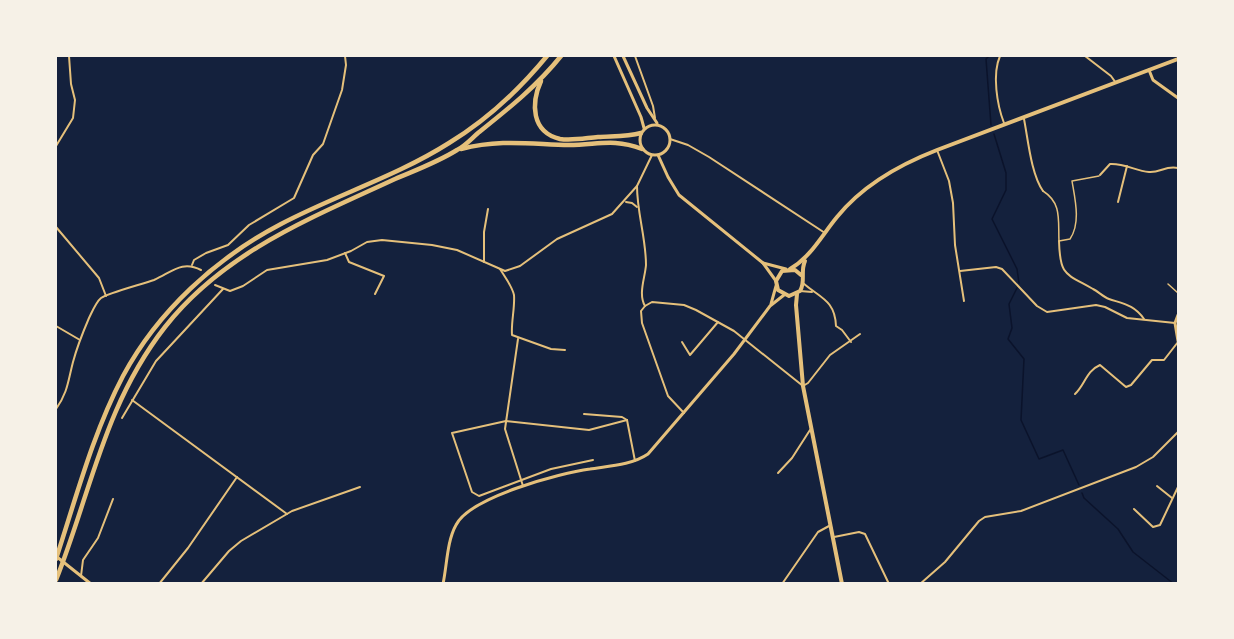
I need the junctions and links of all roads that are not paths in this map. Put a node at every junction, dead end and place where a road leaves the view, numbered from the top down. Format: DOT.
graph roads {
  1 [pos="69,56"];
  2 [pos="345,56"];
  3 [pos="547,56"];
  4 [pos="561,56"];
  5 [pos="614,56"];
  6 [pos="623,56"];
  7 [pos="635,56"];
  8 [pos="1000,56"];
  9 [pos="1085,56"];
  10 [pos="1179,59"];
  11 [pos="1149,70"];
  12 [pos="542,78"];
  13 [pos="1116,82"];
  14 [pos="1179,98"];
  15 [pos="1024,117"];
  16 [pos="655,121"];
  17 [pos="1004,124"];
  18 [pos="658,125"];
  19 [pos="642,131"];
  20 [pos="670,139"];
  21 [pos="56,146"];
  22 [pos="642,149"];
  23 [pos="459,150"];
  24 [pos="937,150"];
  25 [pos="652,155"];
  26 [pos="658,155"];
  27 [pos="1127,166"];
  28 [pos="1179,168"];
  29 [pos="1100,176"];
  30 [pos="637,186"];
  31 [pos="1043,191"];
  32 [pos="626,201"];
  33 [pos="1118,202"];
  34 [pos="637,207"];
  35 [pos="488,209"];
  36 [pos="56,227"];
  37 [pos="825,232"];
  38 [pos="1059,241"];
  39 [pos="345,253"];
  40 [pos="805,259"];
  41 [pos="484,262"];
  42 [pos="764,263"];
  43 [pos="192,265"];
  44 [pos="500,269"];
  45 [pos="788,269"];
  46 [pos="201,270"];
  47 [pos="960,271"];
  48 [pos="801,276"];
  49 [pos="803,283"];
  50 [pos="776,284"];
  51 [pos="1168,284"];
  52 [pos="215,285"];
  53 [pos="223,289"];
  54 [pos="799,292"];
  55 [pos="814,292"];
  56 [pos="1179,293"];
  57 [pos="375,294"];
  58 [pos="787,296"];
  59 [pos="106,297"];
  60 [pos="964,301"];
  61 [pos="796,305"];
  62 [pos="645,306"];
  63 [pos="770,306"];
  64 [pos="1179,315"];
  65 [pos="1144,319"];
  66 [pos="718,322"];
  67 [pos="1175,323"];
  68 [pos="56,326"];
  69 [pos="860,334"];
  70 [pos="518,339"];
  71 [pos="745,339"];
  72 [pos="80,340"];
  73 [pos="1179,341"];
  74 [pos="682,342"];
  75 [pos="851,342"];
  76 [pos="565,350"];
  77 [pos="803,386"];
  78 [pos="1075,394"];
  79 [pos="132,400"];
  80 [pos="56,409"];
  81 [pos="684,413"];
  82 [pos="584,414"];
  83 [pos="122,418"];
  84 [pos="627,420"];
  85 [pos="506,421"];
  86 [pos="810,429"];
  87 [pos="1179,432"];
  88 [pos="593,460"];
  89 [pos="635,461"];
  90 [pos="778,473"];
  91 [pos="238,476"];
  92 [pos="521,479"];
  93 [pos="523,486"];
  94 [pos="1157,486"];
  95 [pos="360,487"];
  96 [pos="1179,487"];
  97 [pos="1172,498"];
  98 [pos="113,499"];
  99 [pos="1134,509"];
  100 [pos="287,514"];
  101 [pos="830,526"];
  102 [pos="831,537"];
  103 [pos="56,558"];
  104 [pos="81,576"];
  105 [pos="56,580"];
  106 [pos="85,582"];
  107 [pos="91,584"];
  108 [pos="159,584"];
  109 [pos="201,584"];
  110 [pos="443,584"];
  111 [pos="782,584"];
  112 [pos="842,584"];
  113 [pos="889,584"];
  114 [pos="920,584"];
  1 -- 21 [label="street"];
  2 -- 43 [label="street"];
  3 -- 103 [label="highway"];
  4 -- 12 [label="highway"];
  5 -- 19 [label="main road"];
  6 -- 16 [label="main road"];
  7 -- 16 [label="street"];
  8 -- 17 [label="street"];
  9 -- 13 [label="street"];
  10 -- 11 [label="main road"];
  11 -- 13 [label="main road"];
  11 -- 14 [label="main road"];
  12 -- 19 [label="highway"];
  12 -- 23 [label="highway"];
  13 -- 15 [label="main road"];
  15 -- 17 [label="main road"];
  15 -- 31 [label="street"];
  16 -- 18 [label="main road"];
  17 -- 24 [label="main road"];
  18 -- 19 [label="main road"];
  18 -- 20 [label="main road"];
  19 -- 22 [label="main road"];
  20 -- 26 [label="main road"];
  20 -- 37 [label="street"];
  22 -- 23 [label="highway"];
  22 -- 25 [label="main road"];
  23 -- 105 [label="highway"];
  24 -- 37 [label="main road"];
  24 -- 47 [label="street"];
  25 -- 26 [label="main road"];
  25 -- 30 [label="street"];
  26 -- 42 [label="main road"];
  27 -- 28 [label="street"];
  27 -- 29 [label="street"];
  27 -- 33 [label="street"];
  29 -- 38 [label="lane"];
  30 -- 32 [label="street"];
  30 -- 34 [label="street"];
  31 -- 38 [label="lane"];
  32 -- 34 [label="street"];
  32 -- 44 [label="street"];
  34 -- 62 [label="street"];
  35 -- 41 [label="street"];
  36 -- 59 [label="street"];
  37 -- 40 [label="main road"];
  38 -- 65 [label="street"];
  39 -- 41 [label="street"];
  39 -- 53 [label="street"];
  39 -- 57 [label="street"];
  40 -- 45 [label="main road"];
  40 -- 48 [label="main road"];
  41 -- 44 [label="street"];
  42 -- 45 [label="main road"];
  42 -- 50 [label="main road"];
  43 -- 46 [label="street"];
  43 -- 59 [label="street"];
  44 -- 70 [label="street"];
  45 -- 48 [label="main road"];
  45 -- 50 [label="main road"];
  47 -- 60 [label="street"];
  47 -- 65 [label="street"];
  48 -- 49 [label="main road"];
  49 -- 54 [label="main road"];
  49 -- 55 [label="street"];
  50 -- 58 [label="main road"];
  50 -- 63 [label="main road"];
  51 -- 56 [label="lane"];
  52 -- 53 [label="street"];
  53 -- 79 [label="street"];
  54 -- 55 [label="street"];
  54 -- 58 [label="main road"];
  54 -- 61 [label="main road"];
  55 -- 75 [label="street"];
  58 -- 61 [label="main road"];
  58 -- 63 [label="main road"];
  59 -- 72 [label="street"];
  61 -- 77 [label="main road"];
  62 -- 66 [label="street"];
  62 -- 81 [label="street"];
  63 -- 71 [label="main road"];
  64 -- 67 [label="main road"];
  65 -- 67 [label="street"];
  66 -- 71 [label="street"];
  66 -- 74 [label="street"];
  67 -- 73 [label="main road"];
  68 -- 72 [label="street"];
  69 -- 75 [label="street"];
  70 -- 76 [label="street"];
  70 -- 85 [label="street"];
  71 -- 77 [label="street"];
  71 -- 81 [label="main road"];
  72 -- 80 [label="street"];
  73 -- 78 [label="street"];
  75 -- 77 [label="street"];
  77 -- 86 [label="main road"];
  79 -- 83 [label="street"];
  79 -- 91 [label="street"];
  81 -- 89 [label="main road"];
  82 -- 84 [label="street"];
  84 -- 85 [label="street"];
  84 -- 89 [label="street"];
  85 -- 92 [label="street"];
  85 -- 92 [label="street"];
  86 -- 90 [label="street"];
  86 -- 101 [label="main road"];
  87 -- 114 [label="street"];
  88 -- 92 [label="street"];
  89 -- 93 [label="main road"];
  91 -- 100 [label="street"];
  91 -- 108 [label="street"];
  92 -- 93 [label="street"];
  93 -- 110 [label="main road"];
  94 -- 97 [label="street"];
  95 -- 100 [label="street"];
  96 -- 97 [label="street"];
  97 -- 99 [label="street"];
  98 -- 104 [label="street"];
  100 -- 109 [label="street"];
  101 -- 102 [label="main road"];
  101 -- 111 [label="street"];
  102 -- 112 [label="main road"];
  102 -- 113 [label="street"];
  103 -- 104 [label="main road"];
  104 -- 106 [label="main road"];
  106 -- 107 [label="main road"];
}
